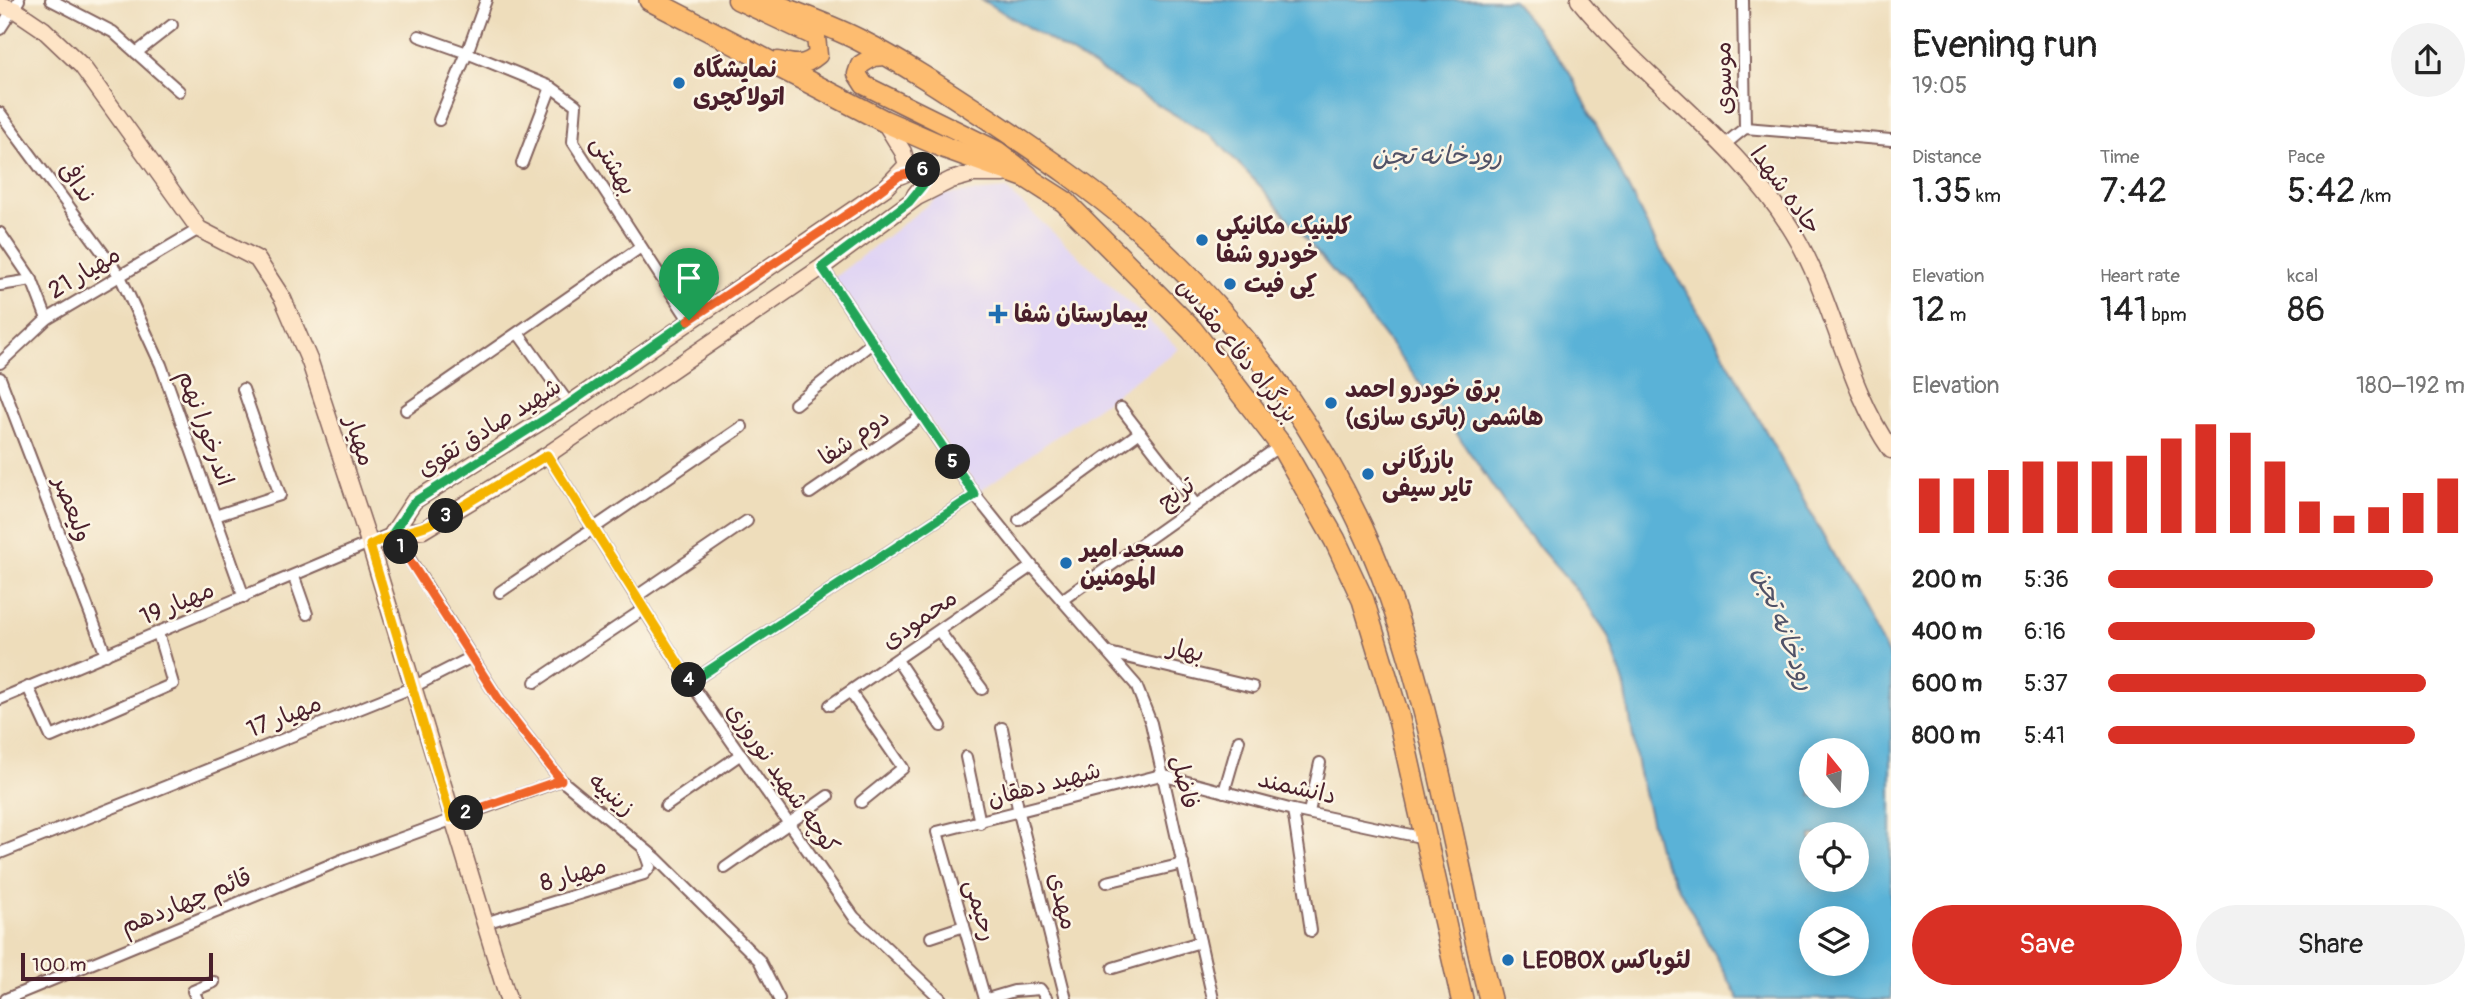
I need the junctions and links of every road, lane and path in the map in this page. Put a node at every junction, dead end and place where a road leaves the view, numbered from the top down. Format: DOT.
graph roads {
  1 [pos="51,0"];
  2 [pos="485,0"];
  3 [pos="650,0"];
  4 [pos="737,0"];
  5 [pos="762,0"];
  6 [pos="1579,0"];
  7 [pos="1743,0"];
  8 [pos="11,5"];
  9 [pos="172,25"];
  10 [pos="0,29"];
  11 [pos="419,36"];
  12 [pos="136,53"];
  13 [pos="467,53"];
  14 [pos="885,56"];
  15 [pos="761,57"];
  16 [pos="551,87"];
  17 [pos="179,91"];
  18 [pos="0,113"];
  19 [pos="439,120"];
  20 [pos="884,121"];
  21 [pos="1745,128"];
  22 [pos="1891,140"];
  23 [pos="1724,145"];
  24 [pos="522,163"];
  25 [pos="899,176"];
  26 [pos="1026,177"];
  27 [pos="909,202"];
  28 [pos="1065,202"];
  29 [pos="199,229"];
  30 [pos="0,233"];
  31 [pos="641,247"];
  32 [pos="822,267"];
  33 [pos="120,276"];
  34 [pos="32,280"];
  35 [pos="0,285"];
  36 [pos="47,319"];
  37 [pos="689,320"];
  38 [pos="518,333"];
  39 [pos="873,342"];
  40 [pos="0,363"];
  41 [pos="0,378"];
  42 [pos="243,389"];
  43 [pos="569,404"];
  44 [pos="796,404"];
  45 [pos="1121,408"];
  46 [pos="405,410"];
  47 [pos="922,416"];
  48 [pos="742,427"];
  49 [pos="1140,432"];
  50 [pos="1281,445"];
  51 [pos="1891,450"];
  52 [pos="547,455"];
  53 [pos="810,493"];
  54 [pos="975,495"];
  55 [pos="1196,505"];
  56 [pos="215,516"];
  57 [pos="1019,520"];
  58 [pos="747,522"];
  59 [pos="596,529"];
  60 [pos="393,533"];
  61 [pos="370,545"];
  62 [pos="1032,566"];
  63 [pos="294,577"];
  64 [pos="500,592"];
  65 [pos="637,596"];
  66 [pos="244,597"];
  67 [pos="1062,600"];
  68 [pos="644,609"];
  69 [pos="307,614"];
  70 [pos="940,631"];
  71 [pos="158,633"];
  72 [pos="1109,653"];
  73 [pos="106,655"];
  74 [pos="472,657"];
  75 [pos="897,660"];
  76 [pos="535,682"];
  77 [pos="691,682"];
  78 [pos="28,687"];
  79 [pos="1253,687"];
  80 [pos="411,688"];
  81 [pos="982,689"];
  82 [pos="851,693"];
  83 [pos="0,699"];
  84 [pos="830,705"];
  85 [pos="941,726"];
  86 [pos="1002,728"];
  87 [pos="1239,740"];
  88 [pos="741,754"];
  89 [pos="965,757"];
  90 [pos="1320,763"];
  91 [pos="1161,775"];
  92 [pos="561,780"];
  93 [pos="1224,792"];
  94 [pos="828,796"];
  95 [pos="861,802"];
  96 [pos="666,806"];
  97 [pos="1293,810"];
  98 [pos="1309,812"];
  99 [pos="1019,813"];
  100 [pos="451,818"];
  101 [pos="789,823"];
  102 [pos="979,823"];
  103 [pos="937,832"];
  104 [pos="1425,838"];
  105 [pos="642,846"];
  106 [pos="0,853"];
  107 [pos="1182,864"];
  108 [pos="725,868"];
  109 [pos="1107,882"];
  110 [pos="485,923"];
  111 [pos="964,926"];
  112 [pos="1311,930"];
  113 [pos="931,937"];
  114 [pos="1200,942"];
  115 [pos="1114,968"];
  116 [pos="214,982"];
  117 [pos="6,999"];
  118 [pos="197,999"];
  119 [pos="508,999"];
  120 [pos="779,999"];
  121 [pos="941,999"];
  122 [pos="986,999"];
  123 [pos="1047,999"];
  124 [pos="1066,999"];
  125 [pos="1213,999"];
  126 [pos="1462,999"];
  127 [pos="1490,999"];
  1 -- 12 [label="street"];
  2 -- 13 [label="street"];
  3 -- 15 [label="highway, بزرگراه دفاع مقدس"];
  4 -- 15 [label="main road"];
  5 -- 14 [label="highway, بزرگراه دفاع مقدس"];
  6 -- 23 [label="street, جاده شهدا"];
  7 -- 21 [label="street, موسوی"];
  8 -- 10 [label="street"];
  8 -- 29 [label="street, مهیار"];
  9 -- 12 [label="street"];
  11 -- 13 [label="street, بهشتی"];
  12 -- 17 [label="street"];
  13 -- 16 [label="street, بهشتی"];
  13 -- 19 [label="street"];
  14 -- 28 [label="main road"];
  14 -- 127 [label="highway, بزرگراه دفاع مقدس"];
  15 -- 20 [label="highway, بزرگراه دفاع مقدس"];
  16 -- 24 [label="street"];
  16 -- 31 [label="street, بهشتی"];
  18 -- 33 [label="street, ندافی"];
  20 -- 25 [label="street"];
  20 -- 26 [label="highway, بزرگراه دفاع مقدس"];
  21 -- 22 [label="street"];
  21 -- 23 [label="street, موسوی"];
  23 -- 51 [label="street, جاده شهدا"];
  25 -- 27 [label="street"];
  25 -- 37 [label="street, شهید صادق تقوی"];
  26 -- 27 [label="street"];
  26 -- 28 [label="highway, بزرگراه دفاع مقدس"];
  27 -- 32 [label="street"];
  28 -- 50 [label="highway, بزرگراه دفاع مقدس"];
  29 -- 33 [label="street, مهیار 21"];
  29 -- 61 [label="street, مهیار"];
  30 -- 34 [label="street"];
  31 -- 37 [label="street, بهشتی"];
  31 -- 38 [label="street"];
  32 -- 39 [label="street, فاضل"];
  32 -- 52 [label="street"];
  33 -- 36 [label="street, مهیار 21"];
  33 -- 56 [label="street, اندرخورا نهم"];
  34 -- 35 [label="street"];
  34 -- 36 [label="street"];
  36 -- 40 [label="street, مهیار 21"];
  37 -- 43 [label="street, شهید صادق تقوی"];
  38 -- 43 [label="street"];
  38 -- 46 [label="street"];
  39 -- 44 [label="street"];
  39 -- 47 [label="street, فاضل"];
  41 -- 73 [label="street, ولیعصر"];
  42 -- 56 [label="street"];
  43 -- 60 [label="street, شهید صادق تقوی"];
  45 -- 49 [label="street"];
  47 -- 53 [label="street, دوم شفا"];
  47 -- 54 [label="street, فاضل"];
  48 -- 59 [label="street"];
  49 -- 55 [label="street"];
  49 -- 57 [label="street"];
  50 -- 55 [label="street, ترنج"];
  50 -- 104 [label="highway, بزرگراه دفاع مقدس"];
  52 -- 59 [label="street, کوچه شهید نوروزی"];
  52 -- 60 [label="street"];
  54 -- 62 [label="street, فاضل"];
  54 -- 77 [label="street"];
  55 -- 67 [label="street, ترنج"];
  56 -- 66 [label="street, اندرخورا نهم"];
  58 -- 65 [label="street"];
  59 -- 64 [label="street"];
  59 -- 65 [label="street, کوچه شهید نوروزی"];
  60 -- 61 [label="street, مهیار 19"];
  60 -- 74 [label="street, زینبیه"];
  61 -- 63 [label="street, مهیار 19"];
  61 -- 80 [label="street, مهیار"];
  62 -- 67 [label="street, فاضل"];
  62 -- 70 [label="street, محمودی"];
  63 -- 66 [label="street, مهیار 19"];
  63 -- 69 [label="street"];
  65 -- 68 [label="street, کوچه شهید نوروزی"];
  66 -- 71 [label="street, مهیار 19"];
  67 -- 72 [label="street, فاضل"];
  68 -- 76 [label="street"];
  68 -- 77 [label="street, کوچه شهید نوروزی"];
  70 -- 75 [label="street, محمودی"];
  70 -- 81 [label="street"];
  71 -- 73 [label="street, مهیار 19"];
  71 -- 78 [label="street"];
  72 -- 79 [label="street, بهار"];
  72 -- 91 [label="street, فاضل"];
  73 -- 78 [label="street, مهیار 19"];
  74 -- 80 [label="street, مهیار 17"];
  74 -- 92 [label="street, زینبیه"];
  75 -- 82 [label="street, محمودی"];
  75 -- 85 [label="street"];
  77 -- 88 [label="street, کوچه شهید نوروزی"];
  78 -- 83 [label="street, مهیار 19"];
  80 -- 100 [label="street, مهیار"];
  80 -- 106 [label="street, مهیار 17"];
  82 -- 84 [label="street, محمودی"];
  82 -- 95 [label="street"];
  86 -- 99 [label="street, مهدی"];
  87 -- 93 [label="street"];
  88 -- 96 [label="street"];
  88 -- 101 [label="street, کوچه شهید نوروزی"];
  89 -- 102 [label="street"];
  90 -- 98 [label="street"];
  91 -- 93 [label="street, دانشمند"];
  91 -- 99 [label="street, شهید دهقان"];
  91 -- 107 [label="street, فاضل"];
  92 -- 100 [label="street, قائم چهاردهم"];
  92 -- 105 [label="street, زینبیه"];
  93 -- 97 [label="street, دانشمند"];
  94 -- 101 [label="street"];
  97 -- 98 [label="street, دانشمند"];
  97 -- 112 [label="street"];
  98 -- 104 [label="street, دانشمند"];
  99 -- 102 [label="street, شهید دهقان"];
  99 -- 124 [label="street, مهدی"];
  100 -- 110 [label="street, مهیار"];
  100 -- 117 [label="street, قائم چهاردهم"];
  101 -- 108 [label="street"];
  101 -- 121 [label="street, کوچه شهید نوروزی"];
  102 -- 103 [label="street, شهید دهقان"];
  103 -- 111 [label="street, رحیمی"];
  104 -- 126 [label="highway, بزرگراه دفاع مقدس"];
  105 -- 110 [label="street, مهیار 8"];
  105 -- 120 [label="street, زینبیه"];
  107 -- 109 [label="street"];
  107 -- 114 [label="street, فاضل"];
  110 -- 119 [label="street, مهیار"];
  111 -- 113 [label="street"];
  111 -- 122 [label="street, رحیمی"];
  114 -- 115 [label="street"];
  114 -- 125 [label="street, فاضل"];
  116 -- 118 [label="street"];
  122 -- 123 [label="street"];
}
